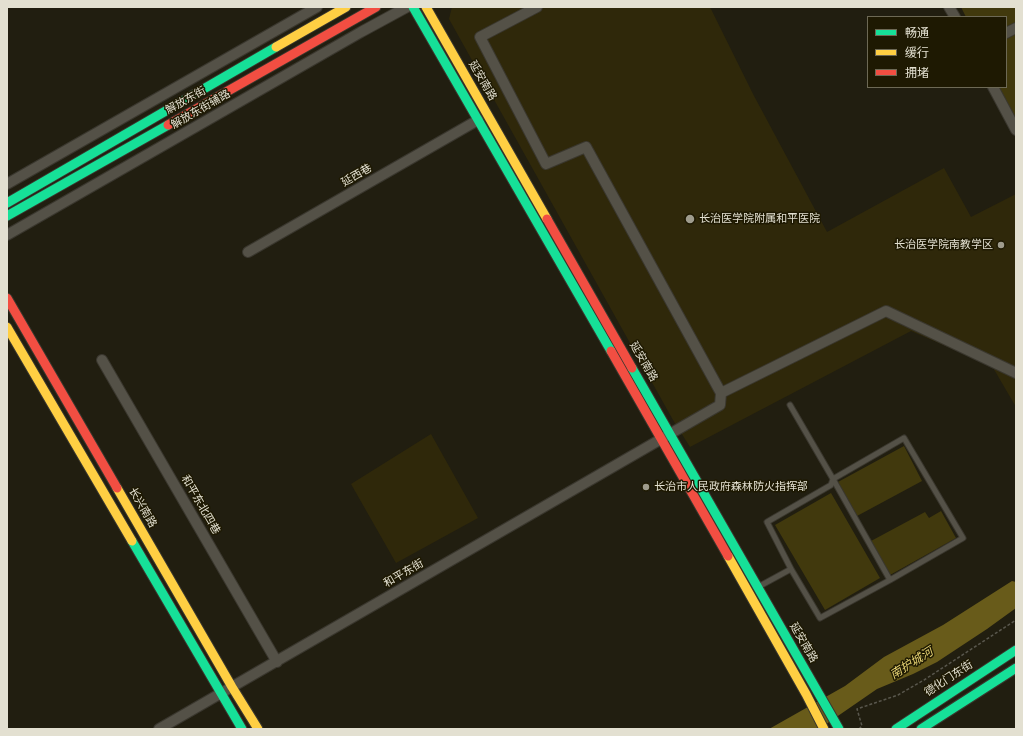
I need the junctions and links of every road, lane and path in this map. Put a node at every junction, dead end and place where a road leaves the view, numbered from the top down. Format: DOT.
graph roads {
  1 [pos="317,7"];
  2 [pos="346,7"];
  3 [pos="376,7"];
  4 [pos="407,7"];
  5 [pos="413,7"];
  6 [pos="426,7"];
  7 [pos="537,7"];
  8 [pos="949,7"];
  9 [pos="954,16"];
  10 [pos="1016,28"];
  11 [pos="1007,32"];
  12 [pos="994,88"];
  13 [pos="478,120"];
  14 [pos="1016,130"];
  15 [pos="7,184"];
  16 [pos="7,203"];
  17 [pos="7,216"];
  18 [pos="7,235"];
  19 [pos="248,252"];
  20 [pos="7,298"];
  21 [pos="7,327"];
  22 [pos="102,360"];
  23 [pos="1016,373"];
  24 [pos="721,393"];
  25 [pos="790,405"];
  26 [pos="670,433"];
  27 [pos="660,438"];
  28 [pos="833,479"];
  29 [pos="791,569"];
  30 [pos="890,580"];
  31 [pos="757,588"];
  32 [pos="748,591"];
  33 [pos="1016,620"];
  34 [pos="1016,650"];
  35 [pos="277,662"];
  36 [pos="1016,668"];
  37 [pos="232,687"];
  38 [pos="221,694"];
  39 [pos="159,729"];
  40 [pos="242,729"];
  41 [pos="258,729"];
  42 [pos="824,729"];
  43 [pos="839,729"];
  44 [pos="859,729"];
  45 [pos="896,729"];
  46 [pos="922,729"];
  1 -- 15 [label="street"];
  2 -- 16 [label="main road, 解放东街"];
  3 -- 17 [label="main road, 解放东街"];
  4 -- 18 [label="street, 解放东街辅路"];
  5 -- 13 [label="main road, 延安南路"];
  6 -- 26 [label="main road, 延安南路"];
  7 -- 24 [label="street"];
  8 -- 9 [label="street"];
  10 -- 11 [label="street"];
  12 -- 14 [label="street"];
  13 -- 19 [label="street, 延西巷"];
  13 -- 27 [label="main road, 延安南路"];
  20 -- 37 [label="main road, 长兴南路"];
  21 -- 38 [label="main road"];
  22 -- 35 [label="street, 和平东北四巷"];
  23 -- 24 [label="street"];
  24 -- 26 [label="street, 和平东街"];
  25 -- 28 [label="lane"];
  26 -- 27 [label="street, 和平东街"];
  26 -- 31 [label="main road, 延安南路"];
  27 -- 32 [label="main road, 延安南路"];
  27 -- 35 [label="street, 和平东街"];
  28 -- 29 [label="lane"];
  28 -- 30 [label="lane"];
  28 -- 30 [label="lane"];
  29 -- 30 [label="lane"];
  29 -- 31 [label="lane"];
  31 -- 32 [label="lane"];
  31 -- 43 [label="main road, 延安南路"];
  32 -- 42 [label="main road, 延安南路"];
  33 -- 44 [label="path"];
  34 -- 45 [label="main road, 德化门东街"];
  35 -- 37 [label="street, 和平东街"];
  36 -- 46 [label="main road"];
  37 -- 38 [label="street, 和平东街"];
  37 -- 41 [label="main road, 长兴南路"];
  38 -- 39 [label="street, 和平东街"];
  38 -- 40 [label="main road"];
}
